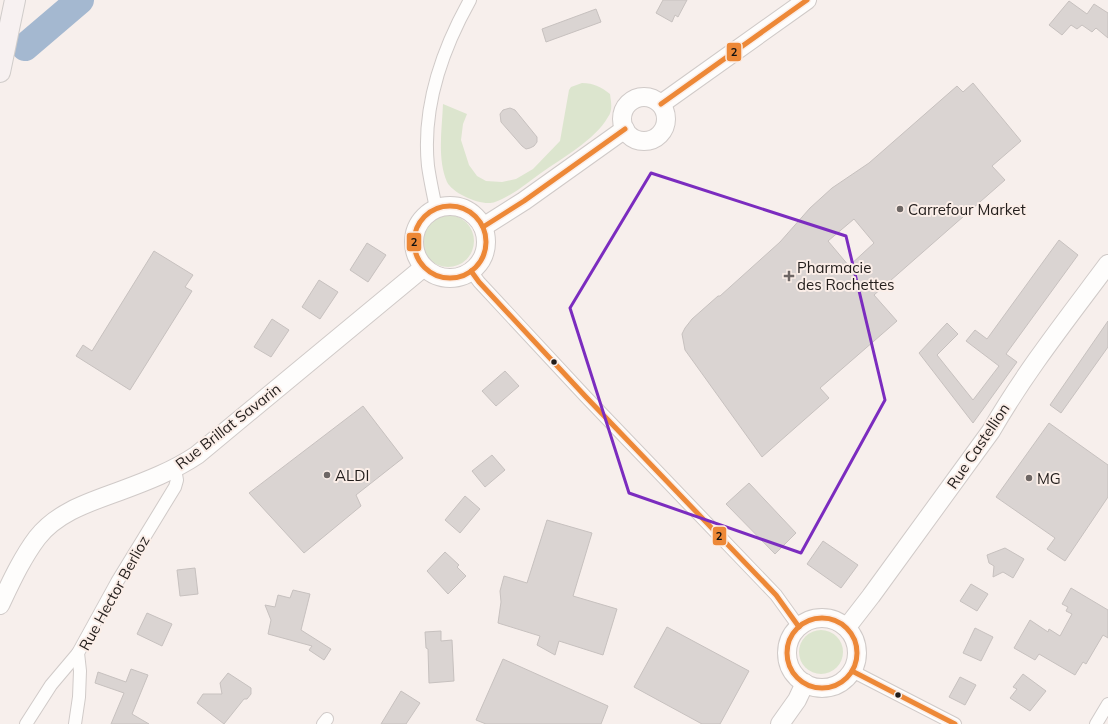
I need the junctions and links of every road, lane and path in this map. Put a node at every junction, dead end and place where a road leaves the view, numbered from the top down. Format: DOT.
graph roads {
  1 [pos="14,0"];
  2 [pos="470,0"];
  3 [pos="807,0"];
  4 [pos="0,72"];
  5 [pos="661,104"];
  6 [pos="625,129"];
  7 [pos="436,208"];
  8 [pos="483,227"];
  9 [pos="1108,264"];
  10 [pos="424,267"];
  11 [pos="471,271"];
  12 [pos="168,472"];
  13 [pos="0,605"];
  14 [pos="799,627"];
  15 [pos="847,627"];
  16 [pos="78,653"];
  17 [pos="852,671"];
  18 [pos="805,683"];
  19 [pos="1108,704"];
  20 [pos="26,724"];
  21 [pos="74,724"];
  22 [pos="780,724"];
  23 [pos="954,724"];
  24 [pos="1096,724"];
  1 -- 4 [label="main road"];
  2 -- 7 [label="street"];
  3 -- 5 [label="main road"];
  5 -- 6 [label="main road"];
  5 -- 6 [label="main road"];
  6 -- 8 [label="main road"];
  7 -- 8 [label="main road"];
  7 -- 10 [label="main road"];
  8 -- 11 [label="main road"];
  9 -- 15 [label="main road, Rue Castellion"];
  10 -- 11 [label="main road"];
  10 -- 12 [label="main road, Rue Brillat Savarin"];
  11 -- 14 [label="street"];
  12 -- 13 [label="main road, Rue Brillat Savarin"];
  12 -- 16 [label="street, Rue Hector Berlioz"];
  14 -- 15 [label="main road"];
  14 -- 18 [label="main road"];
  15 -- 17 [label="main road"];
  16 -- 20 [label="street"];
  16 -- 21 [label="street, Rue Hector Berlioz"];
  17 -- 18 [label="main road"];
  17 -- 23 [label="street"];
  18 -- 22 [label="main road"];
  19 -- 24 [label="street"];
}
